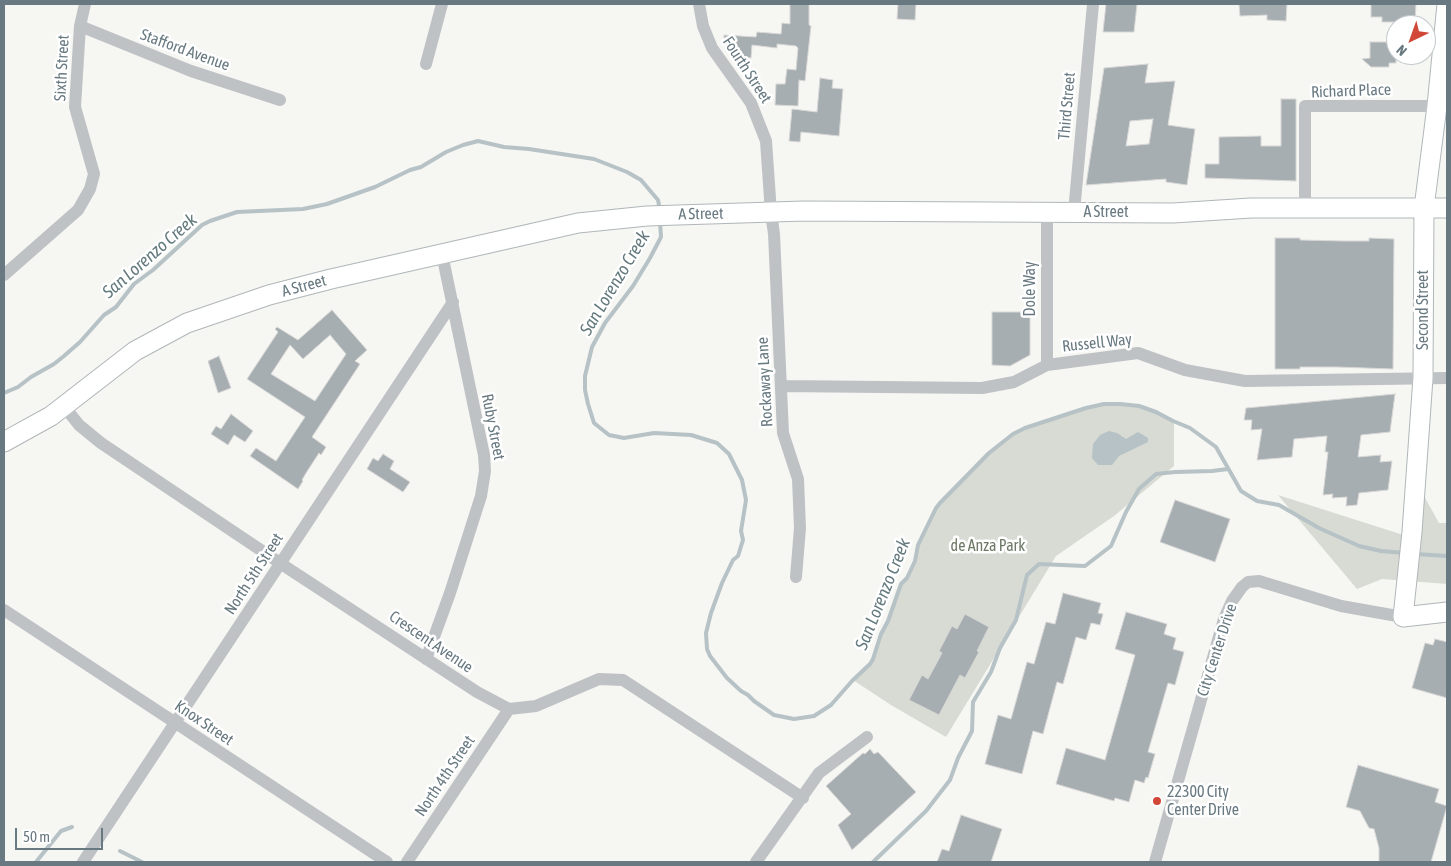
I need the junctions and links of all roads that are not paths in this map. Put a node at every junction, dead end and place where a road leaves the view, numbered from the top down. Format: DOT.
graph roads {
  1 [pos="86,4"];
  2 [pos="442,4"];
  3 [pos="699,4"];
  4 [pos="1093,4"];
  5 [pos="1447,4"];
  6 [pos="80,26"];
  7 [pos="426,64"];
  8 [pos="280,100"];
  9 [pos="1437,106"];
  10 [pos="1305,208"];
  11 [pos="1424,208"];
  12 [pos="1447,208"];
  13 [pos="1047,212"];
  14 [pos="1074,212"];
  15 [pos="771,213"];
  16 [pos="442,254"];
  17 [pos="4,275"];
  18 [pos="452,302"];
  19 [pos="1047,365"];
  20 [pos="1423,378"];
  21 [pos="1447,378"];
  22 [pos="781,386"];
  23 [pos="64,406"];
  24 [pos="4,442"];
  25 [pos="281,563"];
  26 [pos="796,577"];
  27 [pos="4,610"];
  28 [pos="1447,612"];
  29 [pos="1403,617"];
  30 [pos="426,659"];
  31 [pos="509,709"];
  32 [pos="175,723"];
  33 [pos="867,737"];
  34 [pos="802,798"];
  35 [pos="83,862"];
  36 [pos="387,862"];
  37 [pos="407,862"];
  38 [pos="756,862"];
  39 [pos="1155,862"];
  1 -- 6 [label="street, Sixth Street"];
  2 -- 7 [label="street"];
  3 -- 15 [label="street, Fourth Street"];
  4 -- 14 [label="street, Third Street"];
  5 -- 9 [label="main road, Second Street"];
  6 -- 8 [label="street, Stafford Avenue"];
  6 -- 17 [label="street, Sixth Street"];
  9 -- 10 [label="street, Richard Place"];
  9 -- 11 [label="main road, Second Street"];
  10 -- 11 [label="main road, A Street"];
  10 -- 14 [label="main road, A Street"];
  11 -- 12 [label="main road, A Street"];
  11 -- 20 [label="main road, Second Street"];
  13 -- 14 [label="main road, A Street"];
  13 -- 15 [label="main road, A Street"];
  13 -- 19 [label="street, Dole Way"];
  15 -- 16 [label="main road, A Street"];
  15 -- 22 [label="street, Rockaway Lane"];
  16 -- 18 [label="street, Ruby Street"];
  16 -- 23 [label="main road, A Street"];
  18 -- 25 [label="street, North 5th Street"];
  18 -- 30 [label="street, Ruby Street"];
  19 -- 20 [label="street, Russell Way"];
  19 -- 22 [label="street, Russell Way"];
  20 -- 21 [label="street, Russell Way"];
  20 -- 29 [label="main road, Second Street"];
  22 -- 26 [label="street, Rockaway Lane"];
  23 -- 24 [label="main road, A Street"];
  23 -- 25 [label="street, Crescent Avenue"];
  25 -- 30 [label="street, Crescent Avenue"];
  25 -- 32 [label="street, North 5th Street"];
  27 -- 32 [label="street, Knox Street"];
  28 -- 29 [label="main road, City Center Drive"];
  29 -- 39 [label="street, City Center Drive"];
  30 -- 31 [label="street, Crescent Avenue"];
  31 -- 34 [label="street"];
  31 -- 37 [label="street, North 4th Street"];
  32 -- 35 [label="street, North 5th Street"];
  32 -- 36 [label="street, Knox Street"];
  33 -- 34 [label="street"];
  34 -- 38 [label="street"];
}
